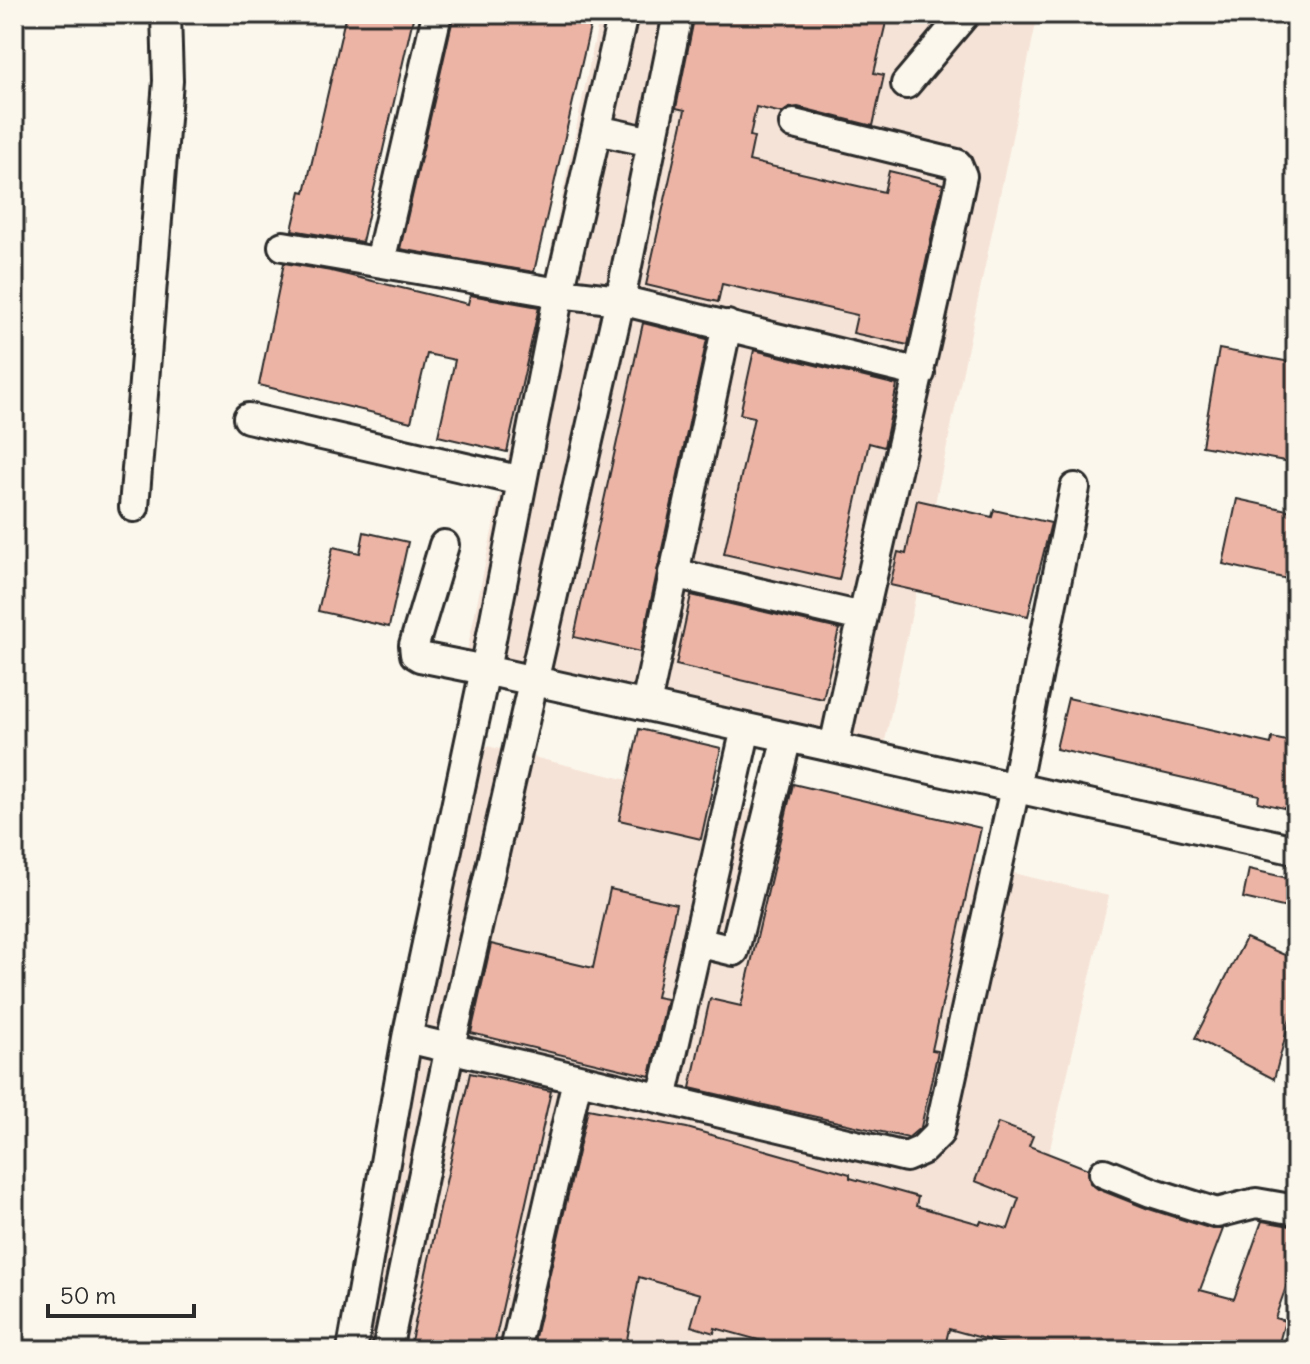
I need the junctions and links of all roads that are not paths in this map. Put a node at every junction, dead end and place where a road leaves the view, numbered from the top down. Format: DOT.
graph roads {
  1 [pos="166,14"];
  2 [pos="437,14"];
  3 [pos="623,14"];
  4 [pos="678,14"];
  5 [pos="965,14"];
  6 [pos="906,84"];
  7 [pos="794,124"];
  8 [pos="597,130"];
  9 [pos="652,142"];
  10 [pos="283,246"];
  11 [pos="380,262"];
  12 [pos="559,293"];
  13 [pos="620,300"];
  14 [pos="727,325"];
  15 [pos="920,373"];
  16 [pos="248,418"];
  17 [pos="522,481"];
  18 [pos="1075,488"];
  19 [pos="134,507"];
  20 [pos="444,545"];
  21 [pos="673,573"];
  22 [pos="862,617"];
  23 [pos="485,670"];
  24 [pos="533,680"];
  25 [pos="646,705"];
  26 [pos="746,728"];
  27 [pos="787,737"];
  28 [pos="834,747"];
  29 [pos="1015,788"];
  30 [pos="1296,850"];
  31 [pos="697,942"];
  32 [pos="407,1038"];
  33 [pos="450,1047"];
  34 [pos="577,1080"];
  35 [pos="662,1099"];
  36 [pos="1104,1173"];
  37 [pos="1296,1210"];
  38 [pos="352,1350"];
  39 [pos="387,1350"];
  40 [pos="515,1350"];
  1 -- 19 [label="lane"];
  2 -- 11 [label="lane"];
  3 -- 8 [label="lane"];
  4 -- 9 [label="lane"];
  5 -- 6 [label="lane"];
  7 -- 15 [label="lane"];
  8 -- 9 [label="lane"];
  8 -- 12 [label="lane"];
  9 -- 13 [label="lane"];
  10 -- 11 [label="lane"];
  11 -- 12 [label="lane"];
  12 -- 13 [label="lane"];
  12 -- 17 [label="lane"];
  13 -- 14 [label="lane"];
  13 -- 24 [label="lane"];
  14 -- 15 [label="lane"];
  14 -- 21 [label="lane"];
  15 -- 22 [label="lane"];
  16 -- 17 [label="lane"];
  17 -- 23 [label="lane"];
  18 -- 29 [label="lane"];
  20 -- 23 [label="lane"];
  21 -- 22 [label="lane"];
  21 -- 25 [label="lane"];
  22 -- 28 [label="lane"];
  23 -- 24 [label="lane"];
  23 -- 32 [label="lane"];
  24 -- 25 [label="lane"];
  24 -- 33 [label="lane"];
  25 -- 26 [label="lane"];
  26 -- 27 [label="lane"];
  26 -- 31 [label="lane"];
  27 -- 28 [label="lane"];
  27 -- 31 [label="lane"];
  28 -- 29 [label="lane"];
  29 -- 30 [label="lane"];
  29 -- 35 [label="lane"];
  31 -- 35 [label="lane"];
  32 -- 33 [label="lane"];
  32 -- 38 [label="lane"];
  33 -- 34 [label="lane"];
  33 -- 39 [label="lane"];
  34 -- 35 [label="lane"];
  34 -- 40 [label="lane"];
  36 -- 37 [label="lane"];
}
